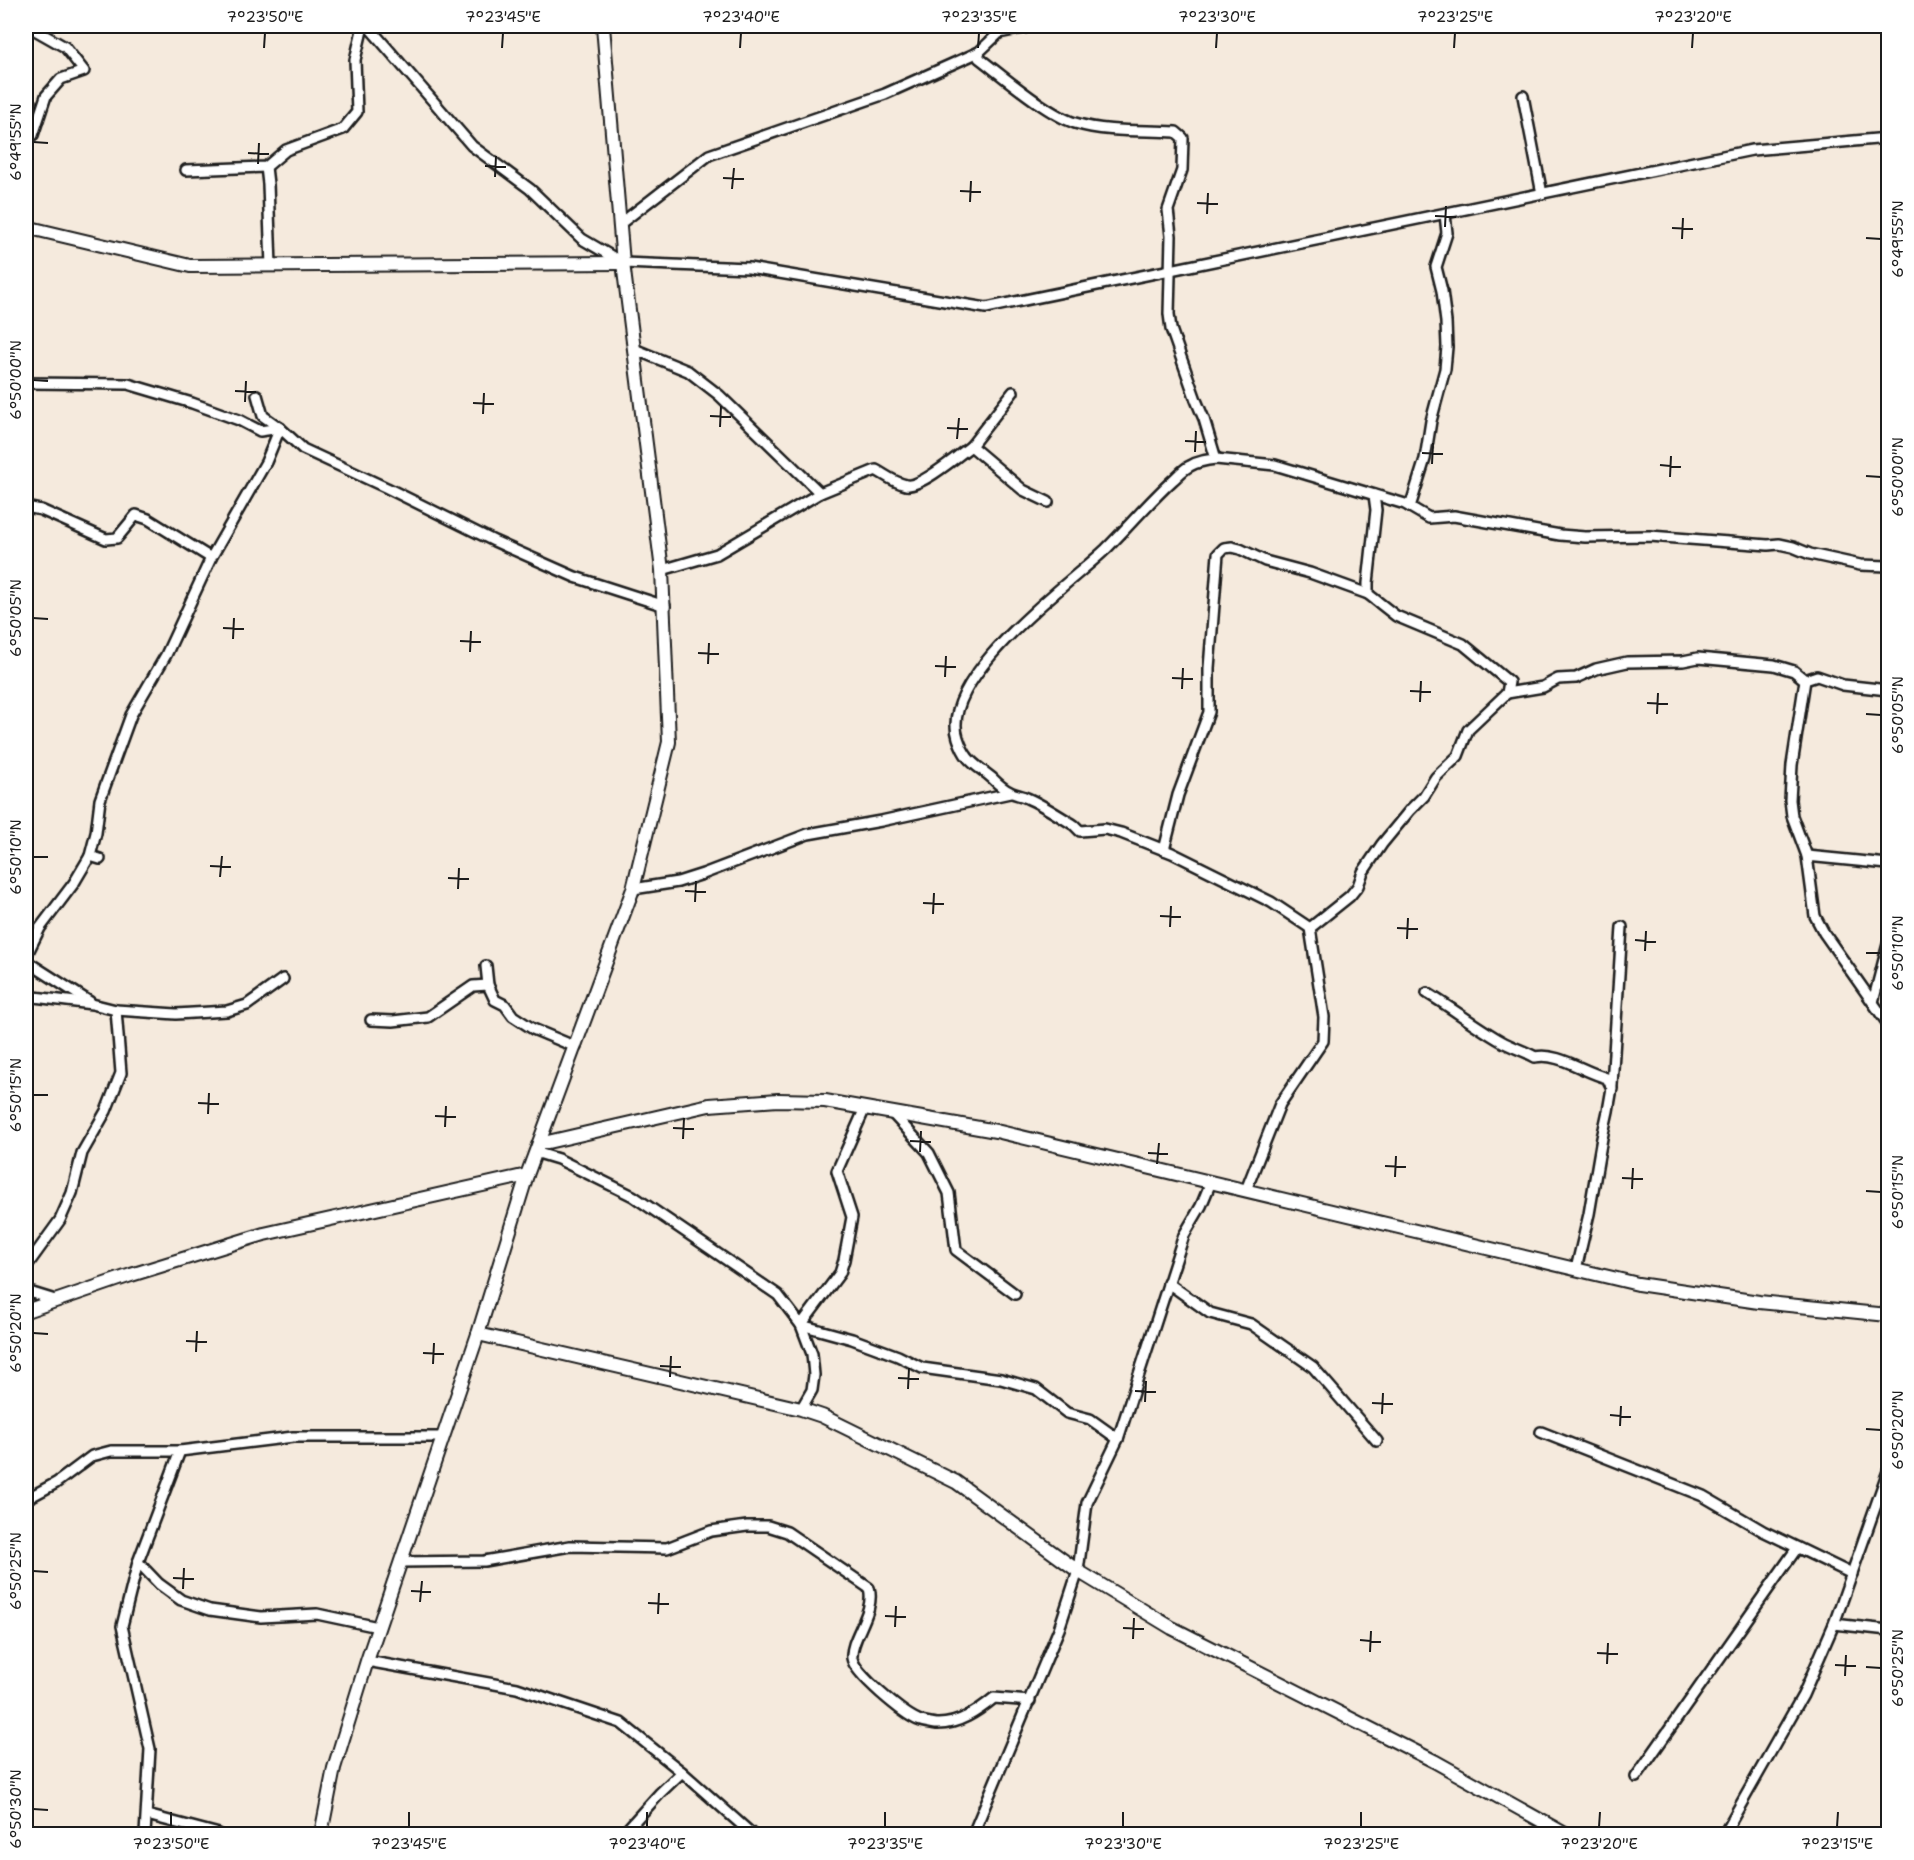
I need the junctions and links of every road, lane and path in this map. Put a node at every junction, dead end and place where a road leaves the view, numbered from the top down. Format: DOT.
graph roads {
  1 [pos="28,26"];
  2 [pos="366,26"];
  3 [pos="603,26"];
  4 [pos="991,26"];
  5 [pos="1033,26"];
  6 [pos="999,33"];
  7 [pos="979,51"];
  8 [pos="1523,96"];
  9 [pos="1888,138"];
  10 [pos="26,139"];
  11 [pos="266,167"];
  12 [pos="186,170"];
  13 [pos="1542,194"];
  14 [pos="1445,214"];
  15 [pos="620,224"];
  16 [pos="26,226"];
  17 [pos="623,263"];
  18 [pos="271,266"];
  19 [pos="1170,270"];
  20 [pos="634,350"];
  21 [pos="26,382"];
  22 [pos="1013,392"];
  23 [pos="257,395"];
  24 [pos="280,428"];
  25 [pos="971,446"];
  26 [pos="1216,459"];
  27 [pos="820,493"];
  28 [pos="1374,495"];
  29 [pos="1048,502"];
  30 [pos="26,507"];
  31 [pos="1410,507"];
  32 [pos="211,558"];
  33 [pos="1888,566"];
  34 [pos="662,570"];
  35 [pos="1368,594"];
  36 [pos="665,606"];
  37 [pos="1805,680"];
  38 [pos="1888,690"];
  39 [pos="1507,693"];
  40 [pos="1010,793"];
  41 [pos="1164,850"];
  42 [pos="90,855"];
  43 [pos="1807,856"];
  44 [pos="99,859"];
  45 [pos="1888,864"];
  46 [pos="633,889"];
  47 [pos="1622,927"];
  48 [pos="1310,928"];
  49 [pos="1888,944"];
  50 [pos="26,956"];
  51 [pos="26,961"];
  52 [pos="486,966"];
  53 [pos="283,979"];
  54 [pos="488,985"];
  55 [pos="1426,993"];
  56 [pos="26,996"];
  57 [pos="1873,1002"];
  58 [pos="92,1004"];
  59 [pos="116,1010"];
  60 [pos="371,1020"];
  61 [pos="1888,1024"];
  62 [pos="576,1047"];
  63 [pos="1612,1088"];
  64 [pos="864,1108"];
  65 [pos="892,1113"];
  66 [pos="537,1148"];
  67 [pos="527,1175"];
  68 [pos="1211,1182"];
  69 [pos="1246,1190"];
  70 [pos="26,1267"];
  71 [pos="1576,1269"];
  72 [pos="1168,1283"];
  73 [pos="26,1291"];
  74 [pos="1015,1294"];
  75 [pos="55,1300"];
  76 [pos="26,1311"];
  77 [pos="1888,1315"];
  78 [pos="801,1324"];
  79 [pos="478,1334"];
  80 [pos="801,1409"];
  81 [pos="1541,1432"];
  82 [pos="443,1437"];
  83 [pos="1118,1439"];
  84 [pos="1377,1442"];
  85 [pos="180,1451"];
  86 [pos="1888,1471"];
  87 [pos="26,1498"];
  88 [pos="1797,1548"];
  89 [pos="138,1562"];
  90 [pos="400,1562"];
  91 [pos="1078,1571"];
  92 [pos="1852,1574"];
  93 [pos="1834,1624"];
  94 [pos="378,1627"];
  95 [pos="1888,1630"];
  96 [pos="367,1661"];
  97 [pos="1030,1701"];
  98 [pos="682,1772"];
  99 [pos="1636,1777"];
  100 [pos="147,1815"];
  101 [pos="145,1834"];
  102 [pos="219,1834"];
  103 [pos="321,1834"];
  104 [pos="622,1834"];
  105 [pos="752,1834"];
  106 [pos="973,1834"];
  107 [pos="1565,1834"];
  108 [pos="1724,1834"];
  1 -- 10 [label="street"];
  2 -- 11 [label="street"];
  2 -- 17 [label="street"];
  3 -- 15 [label="street"];
  4 -- 6 [label="street"];
  5 -- 6 [label="street"];
  6 -- 7 [label="street"];
  7 -- 15 [label="street"];
  7 -- 19 [label="street"];
  8 -- 13 [label="street"];
  9 -- 13 [label="street"];
  11 -- 12 [label="street"];
  11 -- 18 [label="street"];
  13 -- 14 [label="street"];
  14 -- 19 [label="street"];
  14 -- 31 [label="street"];
  15 -- 17 [label="street"];
  16 -- 18 [label="street"];
  17 -- 18 [label="street"];
  17 -- 19 [label="street"];
  17 -- 20 [label="street"];
  19 -- 26 [label="street"];
  20 -- 27 [label="street"];
  20 -- 34 [label="street"];
  21 -- 24 [label="street"];
  22 -- 25 [label="street"];
  23 -- 24 [label="street"];
  24 -- 32 [label="street"];
  24 -- 36 [label="street"];
  25 -- 27 [label="street"];
  25 -- 29 [label="street"];
  26 -- 28 [label="street"];
  26 -- 40 [label="street"];
  27 -- 34 [label="street"];
  28 -- 31 [label="street"];
  28 -- 35 [label="street"];
  30 -- 32 [label="street"];
  31 -- 33 [label="street"];
  32 -- 42 [label="street"];
  34 -- 36 [label="street"];
  35 -- 39 [label="street"];
  35 -- 41 [label="street"];
  36 -- 46 [label="street"];
  37 -- 38 [label="street"];
  37 -- 39 [label="street"];
  37 -- 43 [label="street"];
  39 -- 48 [label="street"];
  40 -- 41 [label="street"];
  40 -- 46 [label="street"];
  41 -- 48 [label="street"];
  42 -- 44 [label="street"];
  42 -- 50 [label="street"];
  43 -- 45 [label="street"];
  43 -- 57 [label="street"];
  46 -- 62 [label="street"];
  47 -- 63 [label="street"];
  48 -- 69 [label="street"];
  49 -- 57 [label="street"];
  51 -- 58 [label="street"];
  52 -- 54 [label="street"];
  53 -- 59 [label="street"];
  54 -- 60 [label="street"];
  54 -- 62 [label="street"];
  55 -- 63 [label="street"];
  56 -- 58 [label="street"];
  57 -- 61 [label="street"];
  58 -- 59 [label="street"];
  59 -- 70 [label="street"];
  62 -- 66 [label="street"];
  63 -- 71 [label="street"];
  64 -- 65 [label="street"];
  64 -- 66 [label="street"];
  64 -- 78 [label="street"];
  65 -- 68 [label="street"];
  65 -- 74 [label="street"];
  66 -- 67 [label="street"];
  66 -- 78 [label="street"];
  67 -- 75 [label="street"];
  67 -- 79 [label="street"];
  68 -- 69 [label="street"];
  68 -- 72 [label="street"];
  69 -- 71 [label="street"];
  71 -- 77 [label="street"];
  72 -- 83 [label="street"];
  72 -- 84 [label="street"];
  73 -- 75 [label="street"];
  75 -- 76 [label="street"];
  78 -- 80 [label="street"];
  78 -- 83 [label="street"];
  79 -- 80 [label="street"];
  79 -- 82 [label="street"];
  80 -- 91 [label="street"];
  81 -- 88 [label="street"];
  82 -- 85 [label="street"];
  82 -- 90 [label="street"];
  83 -- 91 [label="street"];
  85 -- 87 [label="street"];
  85 -- 89 [label="street"];
  86 -- 92 [label="street"];
  88 -- 92 [label="street"];
  88 -- 99 [label="street"];
  89 -- 94 [label="street"];
  89 -- 100 [label="street"];
  90 -- 94 [label="street"];
  90 -- 97 [label="street"];
  91 -- 97 [label="street"];
  91 -- 107 [label="street"];
  92 -- 93 [label="street"];
  93 -- 95 [label="street"];
  93 -- 108 [label="street"];
  94 -- 96 [label="street"];
  96 -- 98 [label="street"];
  96 -- 103 [label="street"];
  97 -- 106 [label="street"];
  98 -- 104 [label="street"];
  98 -- 105 [label="street"];
  100 -- 101 [label="street"];
  100 -- 102 [label="street"];
}
